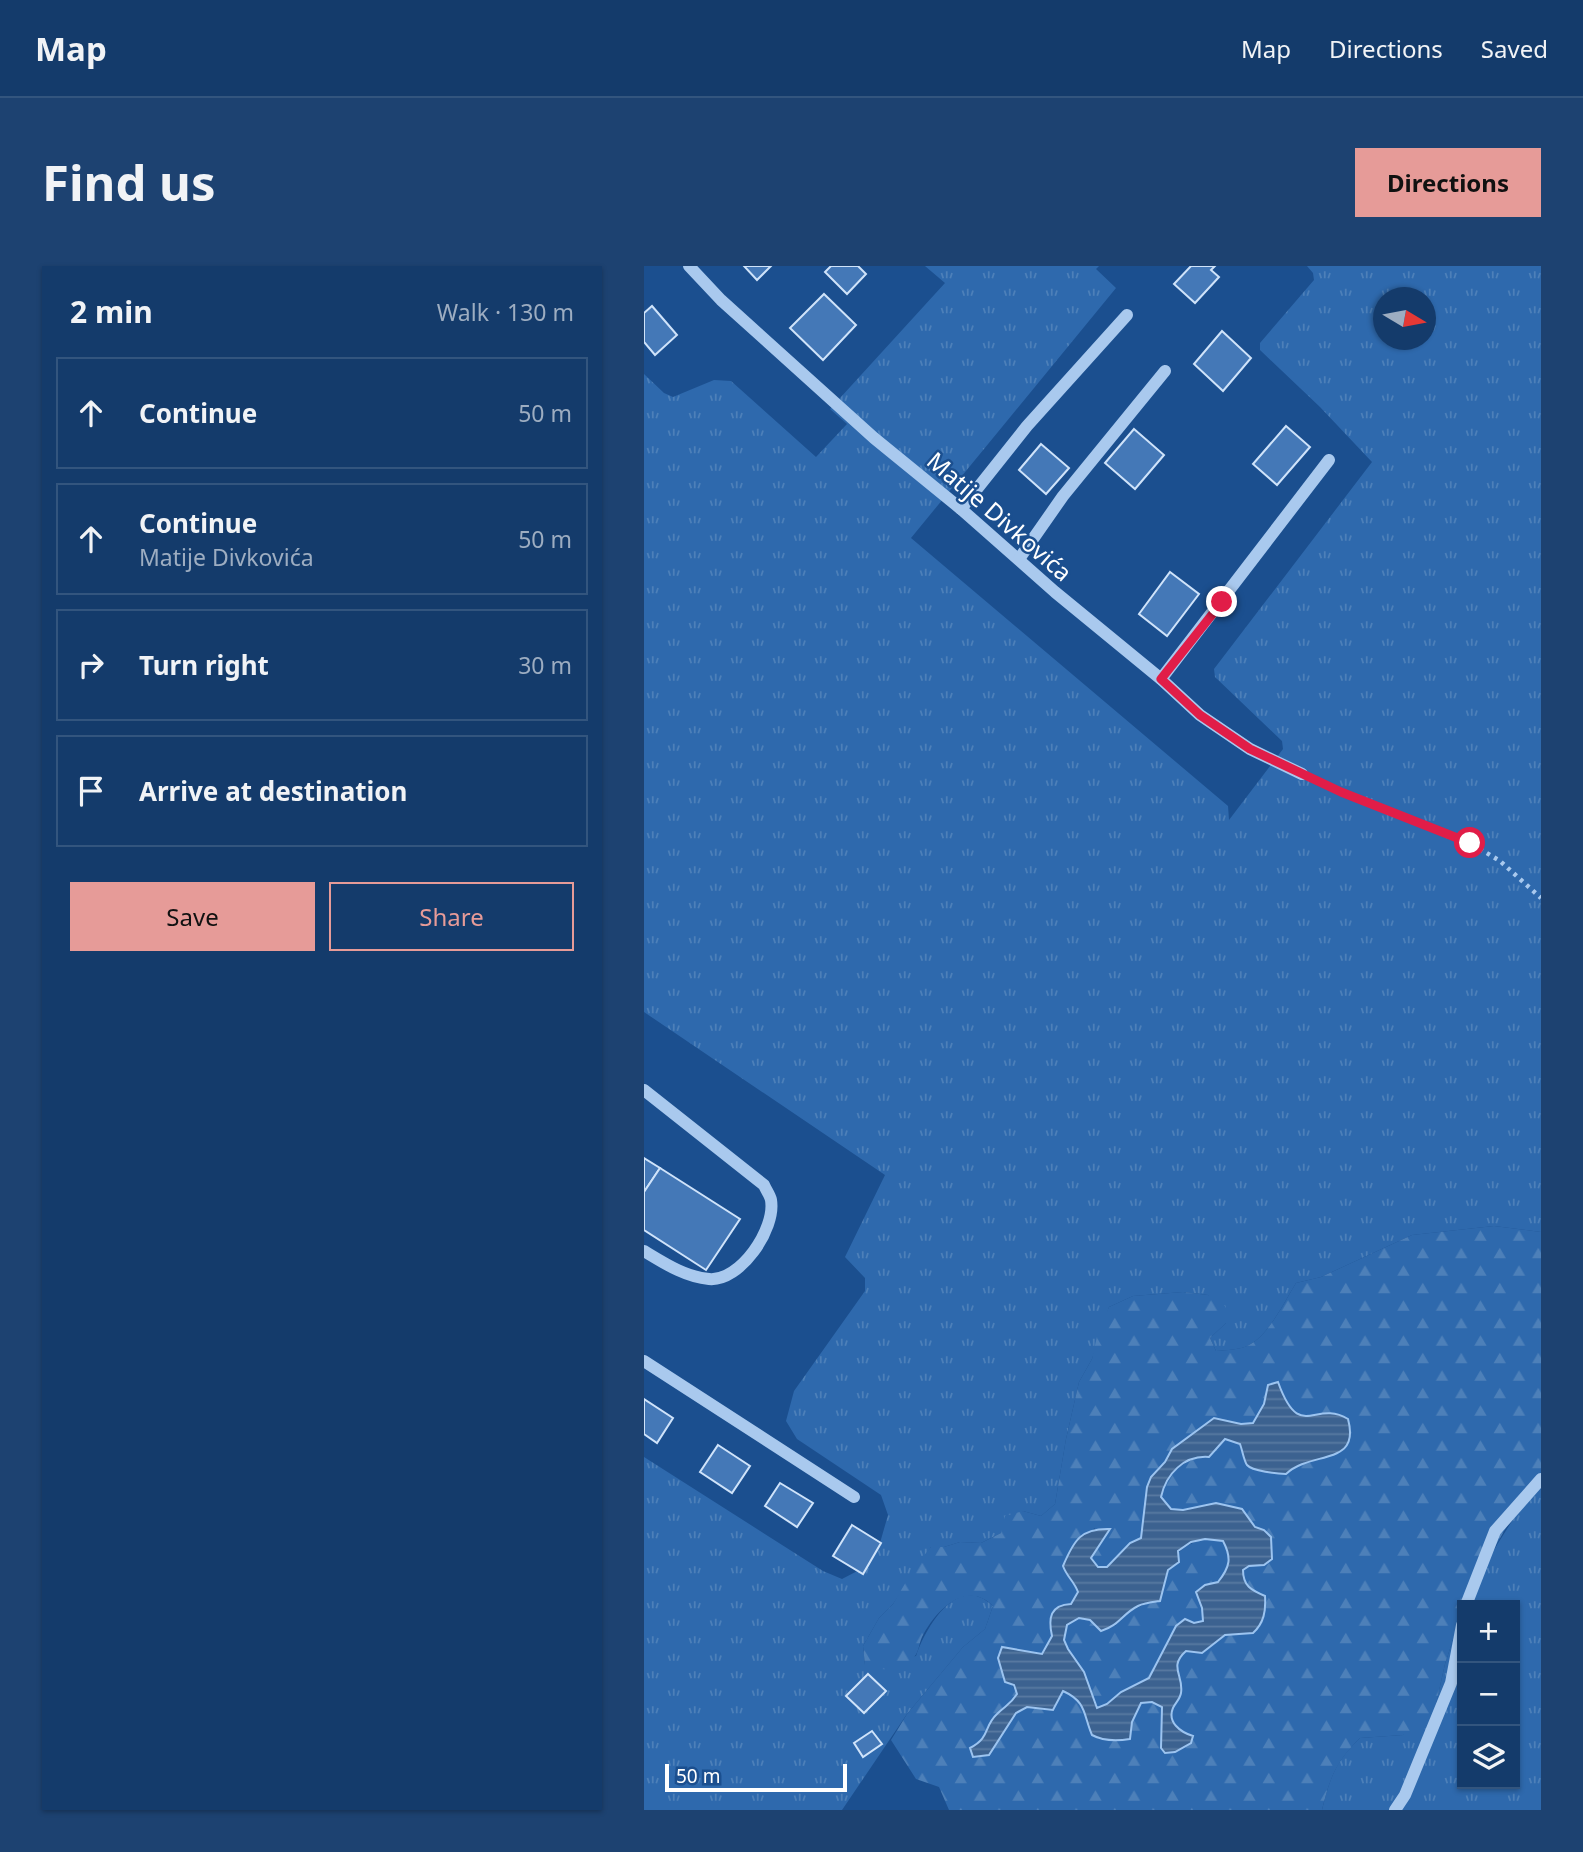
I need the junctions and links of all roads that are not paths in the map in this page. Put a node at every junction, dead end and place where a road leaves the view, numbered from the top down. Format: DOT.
graph roads {
  1 [pos="688,266"];
  2 [pos="1127,315"];
  3 [pos="1165,370"];
  4 [pos="1329,460"];
  5 [pos="961,509"];
  6 [pos="1018,559"];
  7 [pos="1161,679"];
  8 [pos="1302,774"];
  9 [pos="644,1090"];
  10 [pos="644,1251"];
  11 [pos="644,1361"];
  12 [pos="1541,1479"];
  13 [pos="854,1497"];
  14 [pos="1468,1600"];
  15 [pos="1457,1651"];
  16 [pos="1395,1810"];
  1 -- 5 [label="street, Matije Divkovića"];
  2 -- 5 [label="street"];
  3 -- 6 [label="street"];
  4 -- 7 [label="street"];
  5 -- 6 [label="street, Matije Divkovića"];
  6 -- 7 [label="street, Matije Divkovića"];
  7 -- 8 [label="street, Matije Divkovića"];
  9 -- 10 [label="street"];
  11 -- 13 [label="street"];
  12 -- 14 [label="street"];
  15 -- 16 [label="street"];
}
